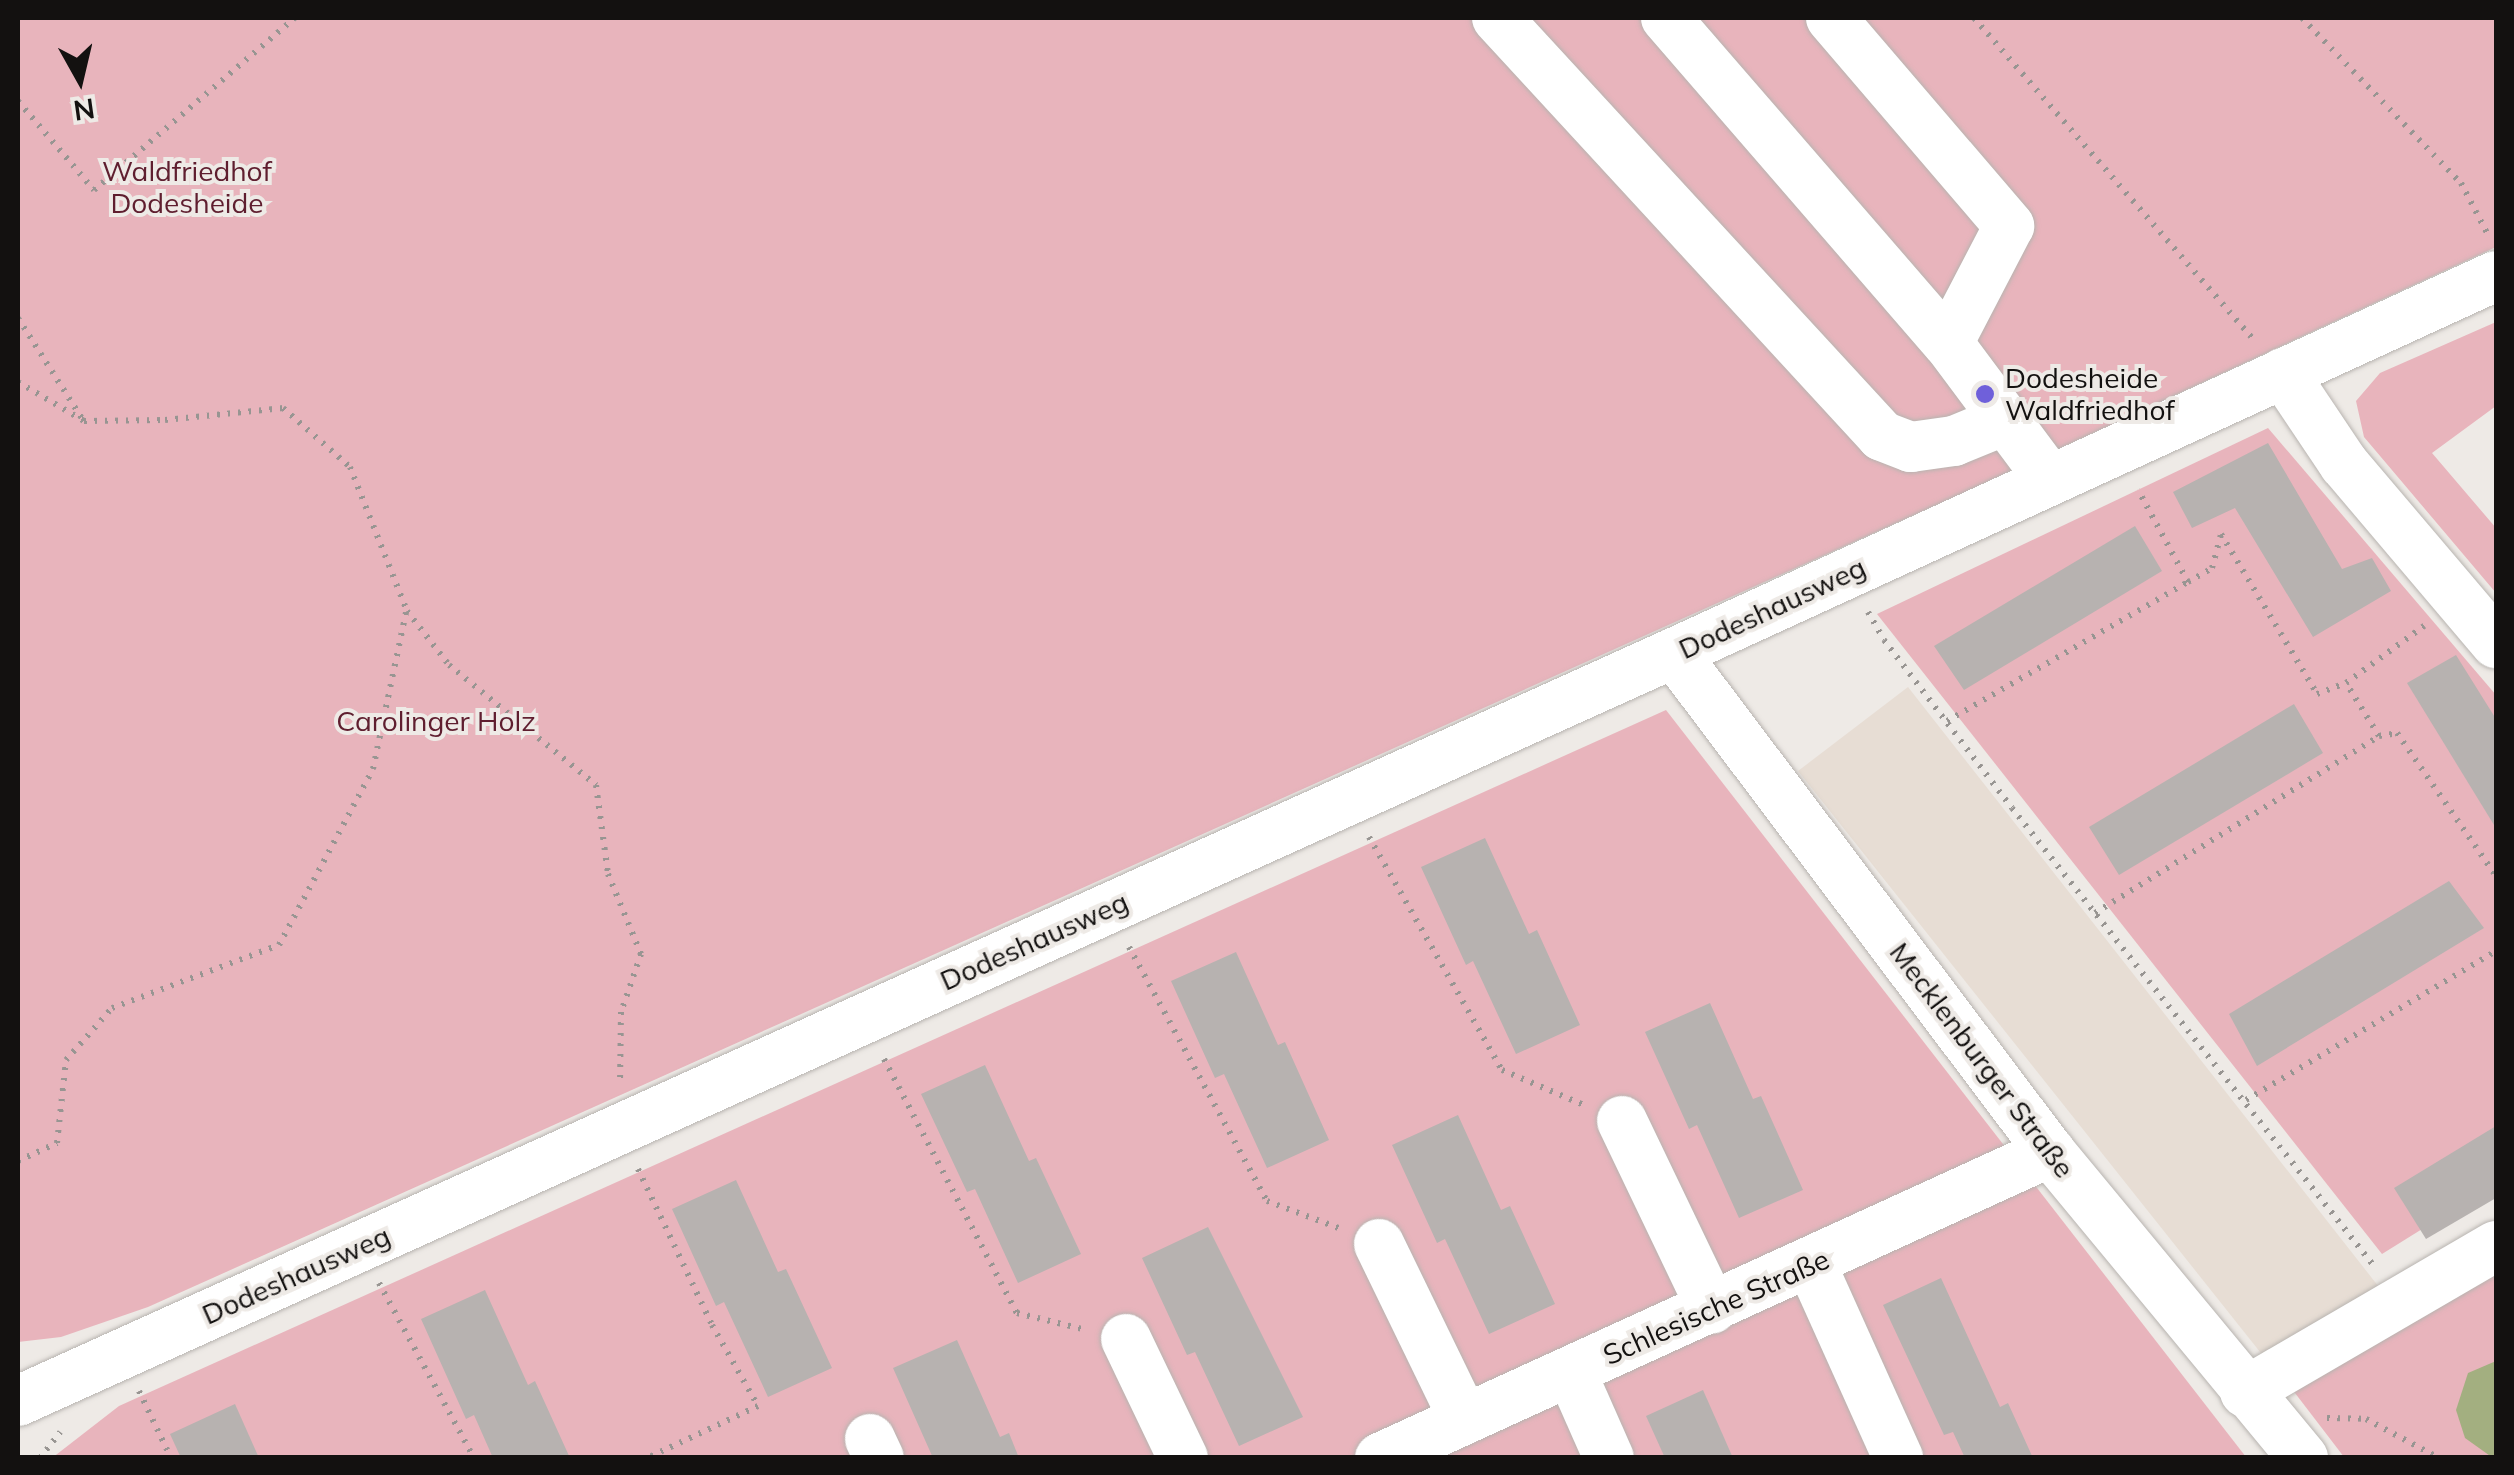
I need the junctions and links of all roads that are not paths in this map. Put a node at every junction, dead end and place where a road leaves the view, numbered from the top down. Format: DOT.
graph roads {
  1 [pos="1497,18"];
  2 [pos="1666,18"];
  3 [pos="1831,18"];
  4 [pos="2492,255"];
  5 [pos="1948,343"];
  6 [pos="2283,373"];
  7 [pos="2005,420"];
  8 [pos="2050,480"];
  9 [pos="2496,643"];
  10 [pos="1674,653"];
  11 [pos="1622,1121"];
  12 [pos="2050,1152"];
  13 [pos="1379,1244"];
  14 [pos="2496,1246"];
  15 [pos="1812,1264"];
  16 [pos="1712,1309"];
  17 [pos="1126,1339"];
  18 [pos="1570,1372"];
  19 [pos="2244,1392"];
  20 [pos="18,1401"];
  21 [pos="1464,1420"];
  22 [pos="2293,1445"];
  23 [pos="1183,1458"];
  24 [pos="1380,1458"];
  25 [pos="1609,1458"];
  26 [pos="1898,1458"];
  1 -- 7 [label="street"];
  2 -- 5 [label="street"];
  3 -- 5 [label="street"];
  4 -- 6 [label="street, Dodeshausweg"];
  5 -- 7 [label="street"];
  6 -- 8 [label="street, Dodeshausweg"];
  6 -- 9 [label="street"];
  7 -- 8 [label="street"];
  8 -- 10 [label="street, Dodeshausweg"];
  10 -- 12 [label="street, Mecklenburger Straße"];
  10 -- 20 [label="street, Dodeshausweg"];
  11 -- 16 [label="street"];
  12 -- 15 [label="street, Schlesische Straße"];
  12 -- 19 [label="street, Mecklenburger Straße"];
  13 -- 21 [label="street"];
  14 -- 19 [label="street"];
  15 -- 16 [label="street, Schlesische Straße"];
  15 -- 26 [label="street"];
  16 -- 18 [label="street, Schlesische Straße"];
  17 -- 23 [label="street"];
  18 -- 21 [label="street, Schlesische Straße"];
  18 -- 25 [label="street"];
  19 -- 22 [label="street, Mecklenburger Straße"];
  21 -- 24 [label="street, Schlesische Straße"];
}
